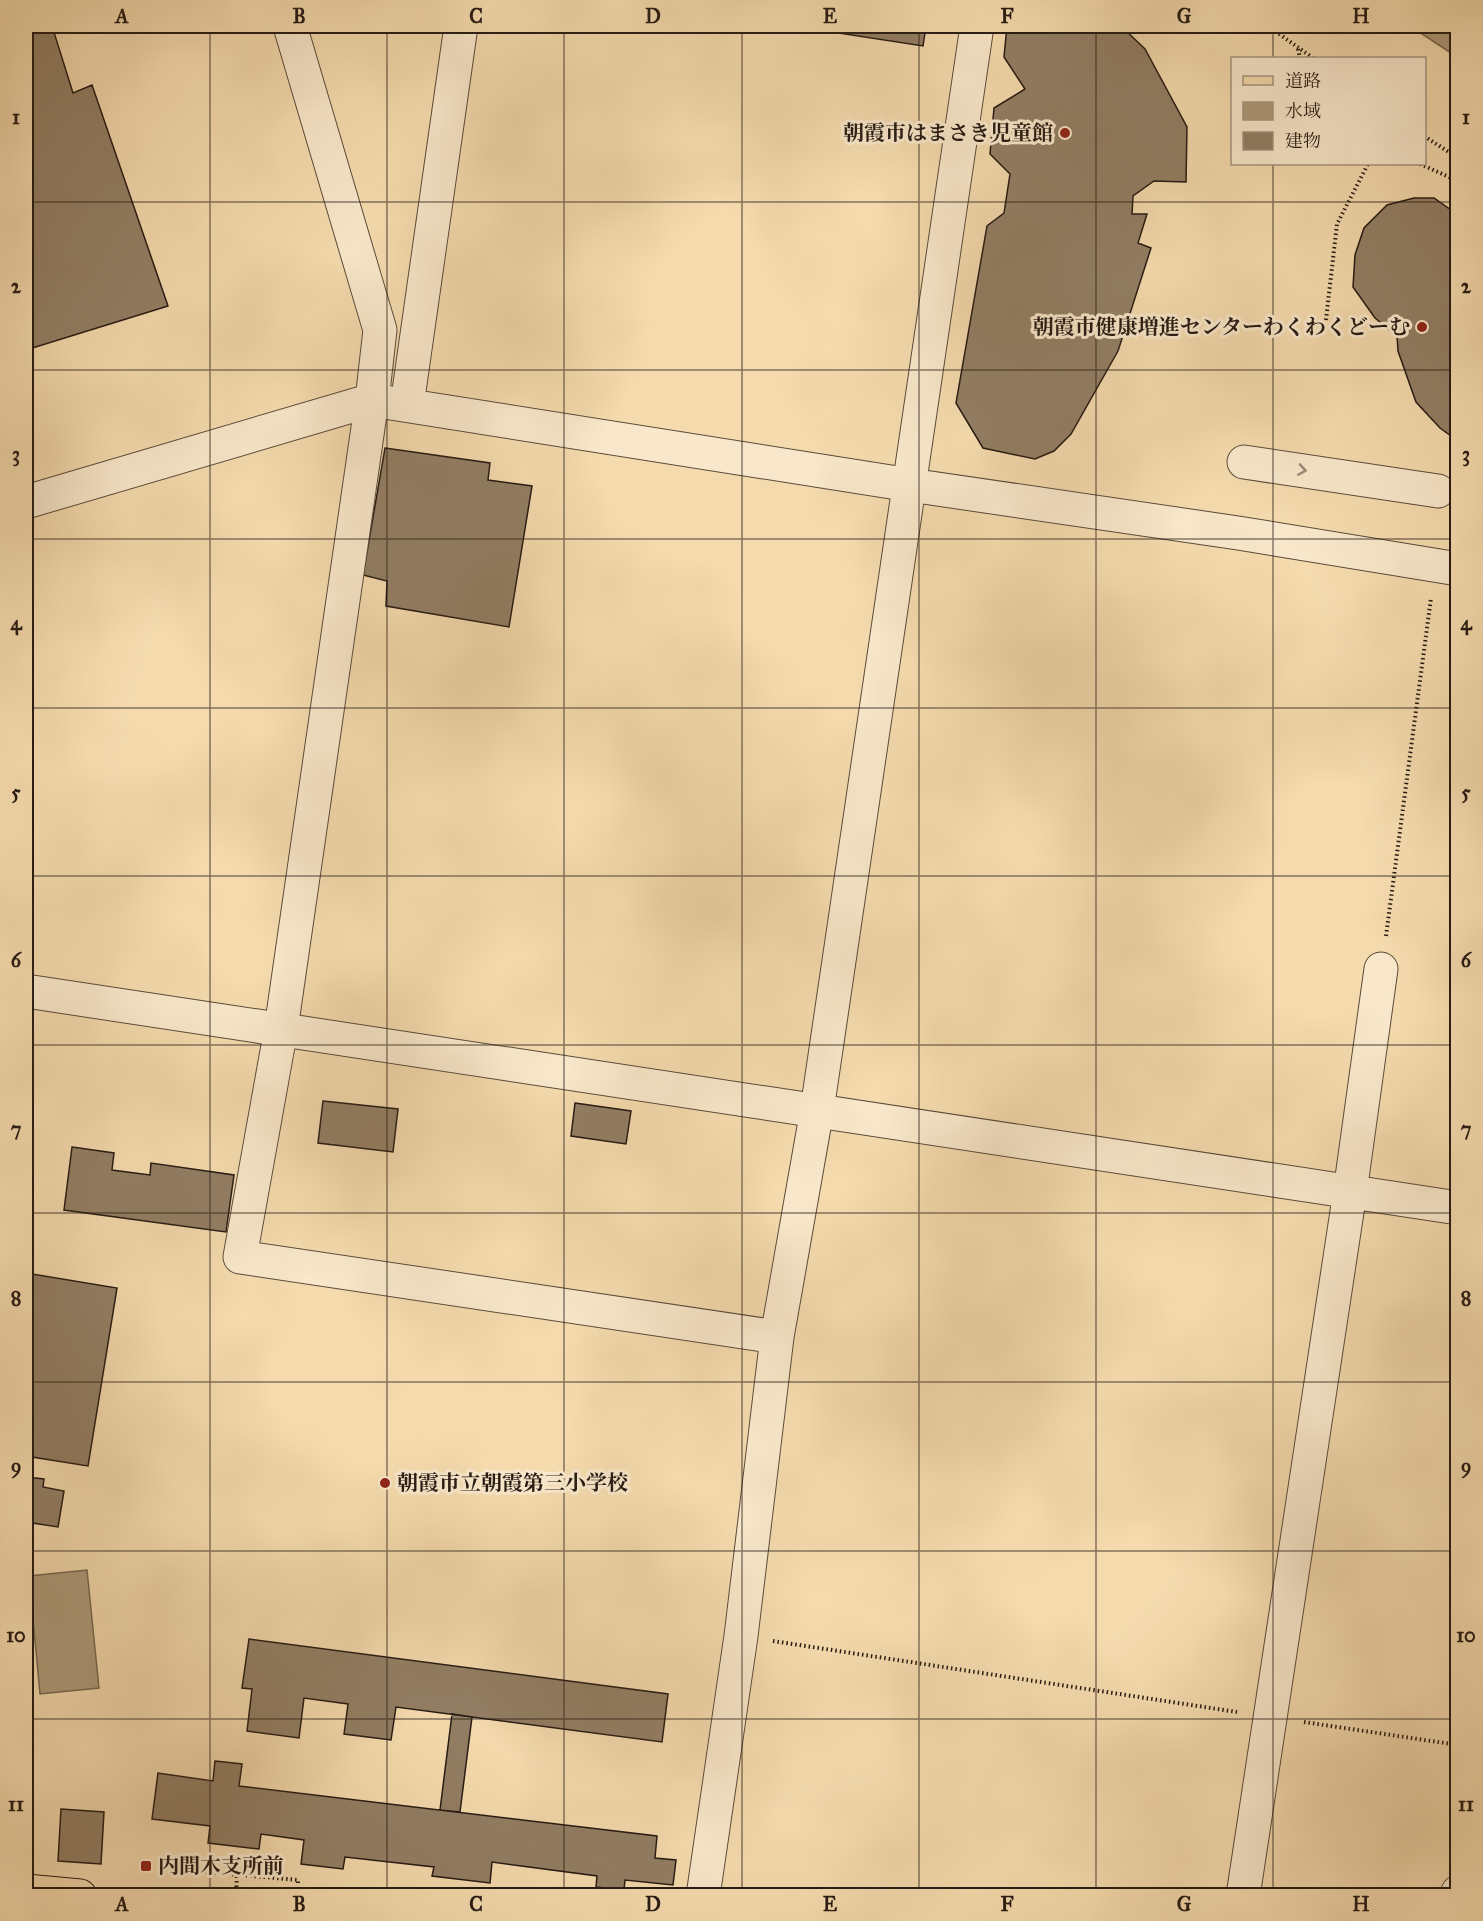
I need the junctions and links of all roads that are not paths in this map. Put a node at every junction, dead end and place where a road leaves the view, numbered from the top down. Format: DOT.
graph roads {
  1 [pos="290,26"];
  2 [pos="461,26"];
  3 [pos="978,26"];
  4 [pos="372,400"];
  5 [pos="407,405"];
  6 [pos="1244,462"];
  7 [pos="910,485"];
  8 [pos="1438,491"];
  9 [pos="26,502"];
  10 [pos="1447,567"];
  11 [pos="1382,969"];
  12 [pos="26,992"];
  13 [pos="281,1029"];
  14 [pos="817,1110"];
  15 [pos="1350,1192"];
  16 [pos="1458,1208"];
  17 [pos="777,1338"];
  18 [pos="26,1891"];
  19 [pos="80,1896"];
  20 [pos="703,1896"];
  21 [pos="1243,1896"];
  1 -- 4 [label="street"];
  2 -- 5 [label="street"];
  3 -- 7 [label="street"];
  4 -- 5 [label="street"];
  4 -- 9 [label="street"];
  4 -- 13 [label="street"];
  5 -- 7 [label="street"];
  6 -- 8 [label="street, one-way"];
  7 -- 10 [label="street"];
  7 -- 14 [label="street"];
  11 -- 15 [label="street"];
  12 -- 13 [label="street"];
  13 -- 14 [label="street"];
  13 -- 17 [label="street"];
  14 -- 15 [label="street"];
  14 -- 17 [label="street"];
  15 -- 16 [label="street"];
  15 -- 21 [label="street"];
  17 -- 20 [label="street"];
  18 -- 19 [label="main road"];
}
